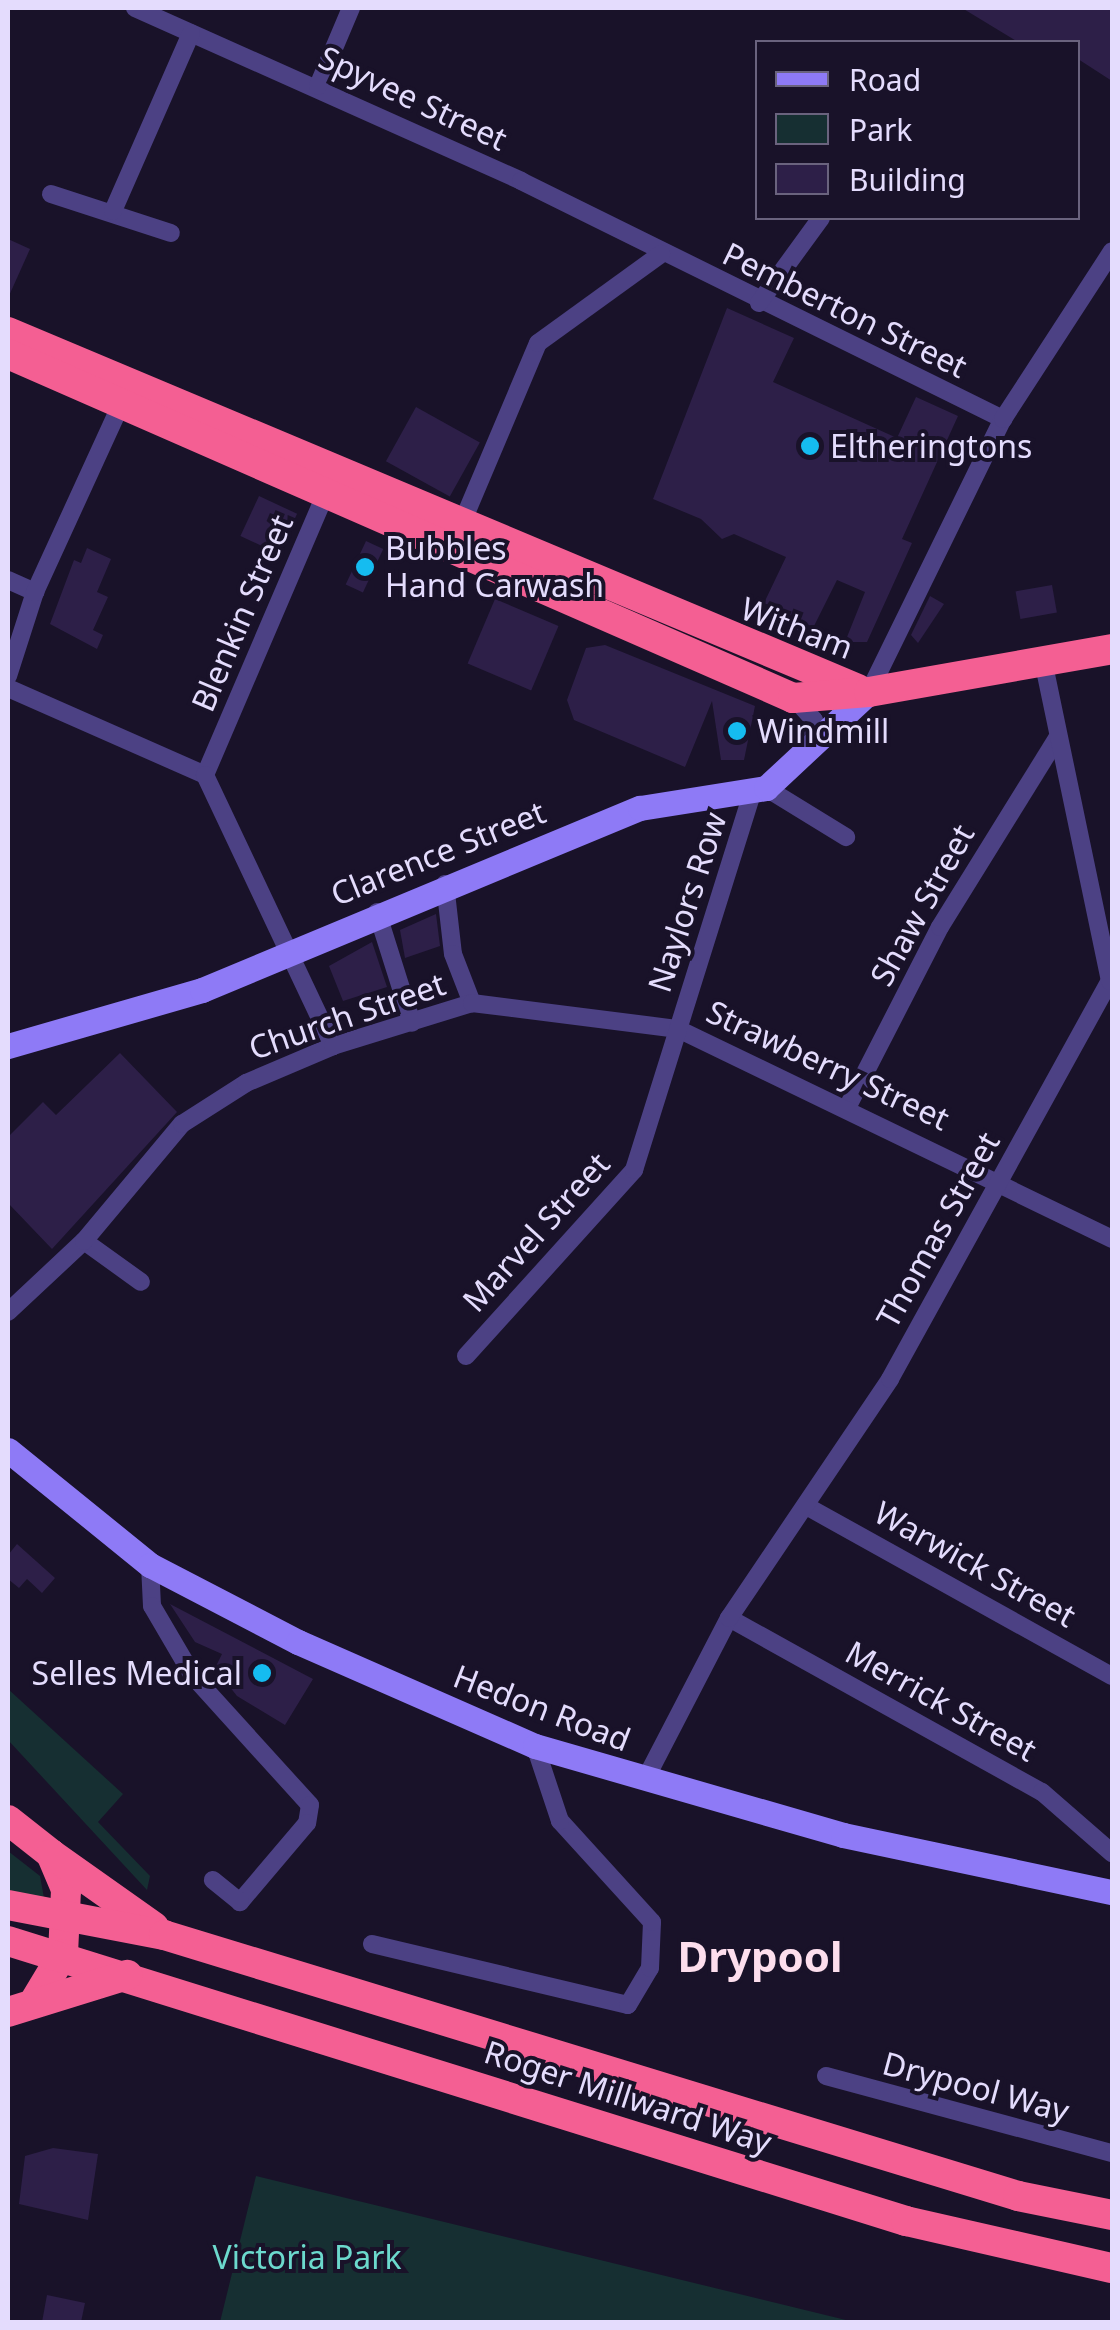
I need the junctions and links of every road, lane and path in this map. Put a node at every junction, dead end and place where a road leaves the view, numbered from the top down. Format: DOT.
graph roads {
  1 [pos="135,8"];
  2 [pos="351,8"];
  3 [pos="192,33"];
  4 [pos="318,86"];
  5 [pos="51,194"];
  6 [pos="113,211"];
  7 [pos="819,220"];
  8 [pos="171,233"];
  9 [pos="1112,251"];
  10 [pos="661,254"];
  11 [pos="758,303"];
  12 [pos="8,332"];
  13 [pos="8,354"];
  14 [pos="124,396"];
  15 [pos="1004,420"];
  16 [pos="329,486"];
  17 [pos="455,540"];
  18 [pos="8,580"];
  19 [pos="35,592"];
  20 [pos="1112,649"];
  21 [pos="1044,664"];
  22 [pos="8,676"];
  23 [pos="8,688"];
  24 [pos="869,692"];
  25 [pos="793,698"];
  26 [pos="1056,738"];
  27 [pos="796,763"];
  28 [pos="205,775"];
  29 [pos="759,790"];
  30 [pos="846,837"];
  31 [pos="444,884"];
  32 [pos="378,912"];
  33 [pos="292,947"];
  34 [pos="472,1003"];
  35 [pos="412,1023"];
  36 [pos="678,1029"];
  37 [pos="8,1046"];
  38 [pos="334,1046"];
  39 [pos="848,1106"];
  40 [pos="1000,1179"];
  41 [pos="1112,1238"];
  42 [pos="84,1241"];
  43 [pos="141,1282"];
  44 [pos="8,1312"];
  45 [pos="466,1356"];
  46 [pos="8,1450"];
  47 [pos="808,1507"];
  48 [pos="150,1565"];
  49 [pos="729,1618"];
  50 [pos="1112,1676"];
  51 [pos="535,1746"];
  52 [pos="646,1780"];
  53 [pos="8,1820"];
  54 [pos="51,1854"];
  55 [pos="1112,1854"];
  56 [pos="213,1880"];
  57 [pos="1112,1892"];
  58 [pos="8,1905"];
  59 [pos="69,1913"];
  60 [pos="164,1935"];
  61 [pos="8,1941"];
  62 [pos="372,1944"];
  63 [pos="64,1954"];
  64 [pos="127,1975"];
  65 [pos="36,1998"];
  66 [pos="8,2012"];
  67 [pos="826,2076"];
  68 [pos="1112,2153"];
  69 [pos="1112,2215"];
  70 [pos="906,2222"];
  71 [pos="1112,2268"];
  72 [pos="1112,2280"];
  1 -- 3 [label="street, Spyvee Street"];
  2 -- 4 [label="street"];
  3 -- 4 [label="street, Spyvee Street"];
  3 -- 6 [label="street"];
  4 -- 10 [label="street, Spyvee Street"];
  5 -- 6 [label="street"];
  6 -- 8 [label="street"];
  7 -- 11 [label="street"];
  9 -- 15 [label="street"];
  10 -- 11 [label="street, Pemberton Street"];
  10 -- 17 [label="street"];
  11 -- 15 [label="street, Pemberton Street"];
  12 -- 14 [label="highway, Witham"];
  13 -- 14 [label="highway, Witham"];
  14 -- 16 [label="highway, Witham"];
  14 -- 19 [label="street"];
  15 -- 24 [label="street"];
  16 -- 17 [label="highway, Witham"];
  16 -- 28 [label="street, Blenkin Street"];
  17 -- 24 [label="highway, Witham"];
  17 -- 25 [label="highway, Witham"];
  18 -- 19 [label="street"];
  19 -- 22 [label="street"];
  20 -- 21 [label="highway"];
  21 -- 24 [label="highway"];
  21 -- 26 [label="street, Thomas Street"];
  23 -- 28 [label="street"];
  24 -- 25 [label="highway, Witham"];
  24 -- 27 [label="street"];
  25 -- 27 [label="street"];
  26 -- 39 [label="street, Shaw Street"];
  26 -- 40 [label="street, Thomas Street"];
  27 -- 29 [label="street"];
  28 -- 33 [label="street"];
  29 -- 30 [label="street"];
  29 -- 31 [label="street, Clarence Street"];
  29 -- 36 [label="street, Naylors Row"];
  31 -- 32 [label="street, Clarence Street"];
  31 -- 34 [label="street"];
  32 -- 33 [label="street, Clarence Street"];
  32 -- 35 [label="street"];
  33 -- 37 [label="street, Clarence Street"];
  33 -- 38 [label="street"];
  34 -- 35 [label="street, Church Street"];
  34 -- 36 [label="street, Church Street"];
  35 -- 38 [label="street, Church Street"];
  36 -- 39 [label="street, Strawberry Street"];
  36 -- 45 [label="street, Marvel Street"];
  38 -- 42 [label="street, Church Street"];
  39 -- 40 [label="street, Strawberry Street"];
  40 -- 41 [label="street, Strawberry Street"];
  40 -- 47 [label="street, Thomas Street"];
  42 -- 43 [label="street"];
  42 -- 44 [label="street, Church Street"];
  46 -- 48 [label="street, Hedon Road"];
  47 -- 49 [label="street, Thomas Street"];
  47 -- 50 [label="street, Warwick Street"];
  48 -- 51 [label="street, Hedon Road"];
  48 -- 56 [label="street"];
  49 -- 52 [label="street, Thomas Street"];
  49 -- 55 [label="street, Merrick Street"];
  51 -- 52 [label="street, Hedon Road"];
  51 -- 62 [label="street"];
  52 -- 57 [label="street, Hedon Road"];
  53 -- 54 [label="highway, Roger Millward Way"];
  54 -- 59 [label="highway"];
  54 -- 60 [label="highway, Roger Millward Way"];
  58 -- 59 [label="highway, Roger Millward Way"];
  59 -- 60 [label="highway, Roger Millward Way"];
  59 -- 63 [label="highway"];
  60 -- 69 [label="highway, Roger Millward Way"];
  61 -- 63 [label="highway, Roger Millward Way"];
  63 -- 64 [label="highway, Roger Millward Way"];
  63 -- 65 [label="highway"];
  64 -- 65 [label="highway"];
  64 -- 70 [label="highway, Roger Millward Way"];
  65 -- 66 [label="highway"];
  67 -- 68 [label="street, Drypool Way"];
  70 -- 71 [label="highway, Roger Millward Way"];
  70 -- 72 [label="highway"];
}
